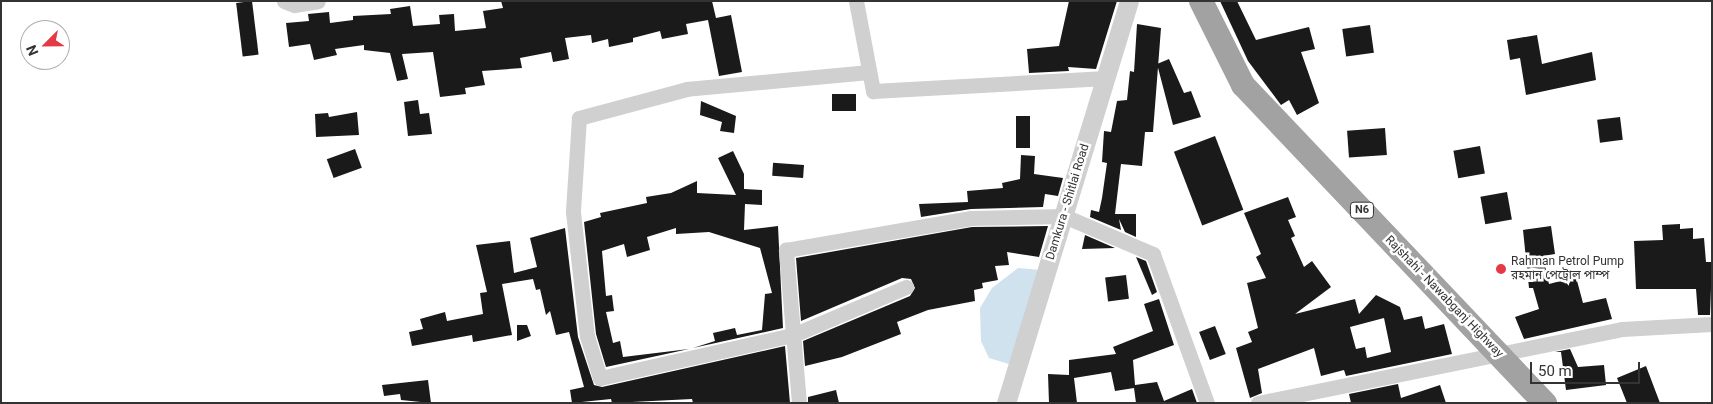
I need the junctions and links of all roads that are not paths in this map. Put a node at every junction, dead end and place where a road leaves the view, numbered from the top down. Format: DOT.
graph roads {
  1 [pos="284,1"];
  2 [pos="318,1"];
  3 [pos="856,1"];
  4 [pos="1129,1"];
  5 [pos="1201,1"];
  6 [pos="869,72"];
  7 [pos="1106,78"];
  8 [pos="1064,216"];
  9 [pos="906,287"];
  10 [pos="1712,324"];
  11 [pos="793,335"];
  12 [pos="1500,355"];
  13 [pos="799,403"];
  14 [pos="1006,403"];
  15 [pos="1207,403"];
  16 [pos="1258,403"];
  17 [pos="1545,403"];
  1 -- 2 [label="street"];
  3 -- 6 [label="street"];
  4 -- 7 [label="street, Damkura - Shitlai Road"];
  5 -- 12 [label="highway, Rajshahi - Nawabganj Highway / N6"];
  6 -- 7 [label="street"];
  6 -- 11 [label="street"];
  7 -- 8 [label="street, Damkura - Shitlai Road"];
  8 -- 11 [label="street"];
  8 -- 14 [label="street, Damkura - Shitlai Road"];
  8 -- 15 [label="street"];
  9 -- 11 [label="street"];
  10 -- 12 [label="street"];
  11 -- 13 [label="street"];
  12 -- 16 [label="street"];
  12 -- 17 [label="highway, Rajshahi - Nawabganj Highway / N6"];
}
